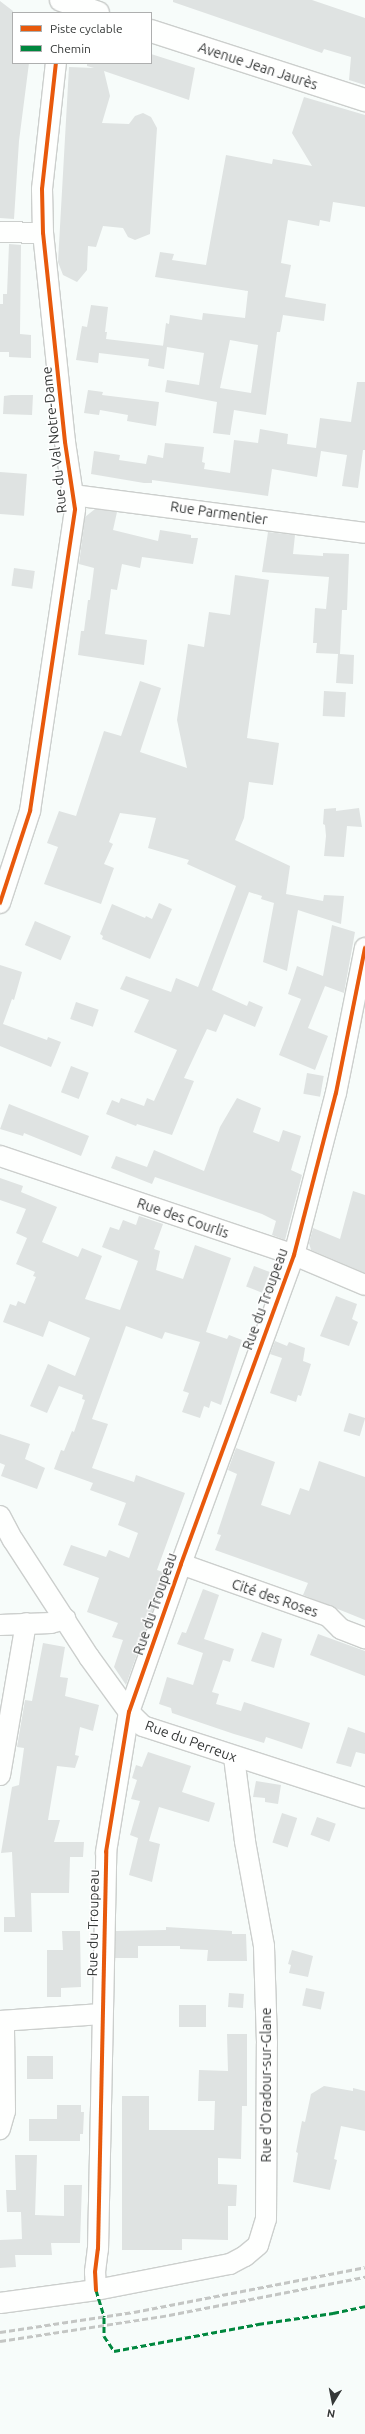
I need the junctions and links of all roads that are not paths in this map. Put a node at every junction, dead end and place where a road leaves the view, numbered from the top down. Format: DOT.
graph roads {
  1 [pos="62,5"];
  2 [pos="94,12"];
  3 [pos="152,30"];
  4 [pos="56,64"];
  5 [pos="365,100"];
  6 [pos="0,232"];
  7 [pos="43,233"];
  8 [pos="73,495"];
  9 [pos="365,533"];
  10 [pos="0,903"];
  11 [pos="365,948"];
  12 [pos="0,1156"];
  13 [pos="294,1255"];
  14 [pos="365,1285"];
  15 [pos="0,1516"];
  16 [pos="180,1564"];
  17 [pos="65,1619"];
  18 [pos="26,1623"];
  19 [pos="0,1625"];
  20 [pos="365,1638"];
  21 [pos="130,1712"];
  22 [pos="234,1757"];
  23 [pos="0,1775"];
  24 [pos="365,1798"];
  25 [pos="102,2014"];
  26 [pos="0,2021"];
  27 [pos="0,2026"];
  28 [pos="0,2129"];
  29 [pos="96,2290"];
  30 [pos="0,2303"];
  1 -- 2 [label="main road"];
  3 -- 5 [label="main road, Avenue Jean Jaurès"];
  4 -- 7 [label="street, Rue du Val Notre-Dame"];
  6 -- 7 [label="street"];
  7 -- 8 [label="street, Rue du Val Notre-Dame"];
  8 -- 9 [label="street, Rue Parmentier"];
  8 -- 10 [label="street, Rue du Val Notre-Dame"];
  11 -- 13 [label="street, Rue du Troupeau"];
  12 -- 13 [label="street, Rue des Courlis"];
  13 -- 14 [label="street, Rue des Courlis"];
  13 -- 16 [label="street, Rue du Troupeau"];
  15 -- 17 [label="street, Rue du Perreux"];
  16 -- 20 [label="street, Cité des Roses"];
  16 -- 21 [label="street, Rue du Troupeau"];
  17 -- 18 [label="street"];
  17 -- 21 [label="street, Rue du Perreux"];
  18 -- 19 [label="street"];
  18 -- 23 [label="street"];
  21 -- 22 [label="street, Rue du Perreux"];
  21 -- 25 [label="street, Rue du Troupeau"];
  22 -- 24 [label="street, Rue du Perreux"];
  22 -- 29 [label="street, Rue d'Oradour-sur-Glane"];
  25 -- 26 [label="street"];
  25 -- 29 [label="street, Rue du Troupeau"];
  27 -- 28 [label="street"];
  29 -- 30 [label="street, Rue d'Oradour-sur-Glane"];
}
